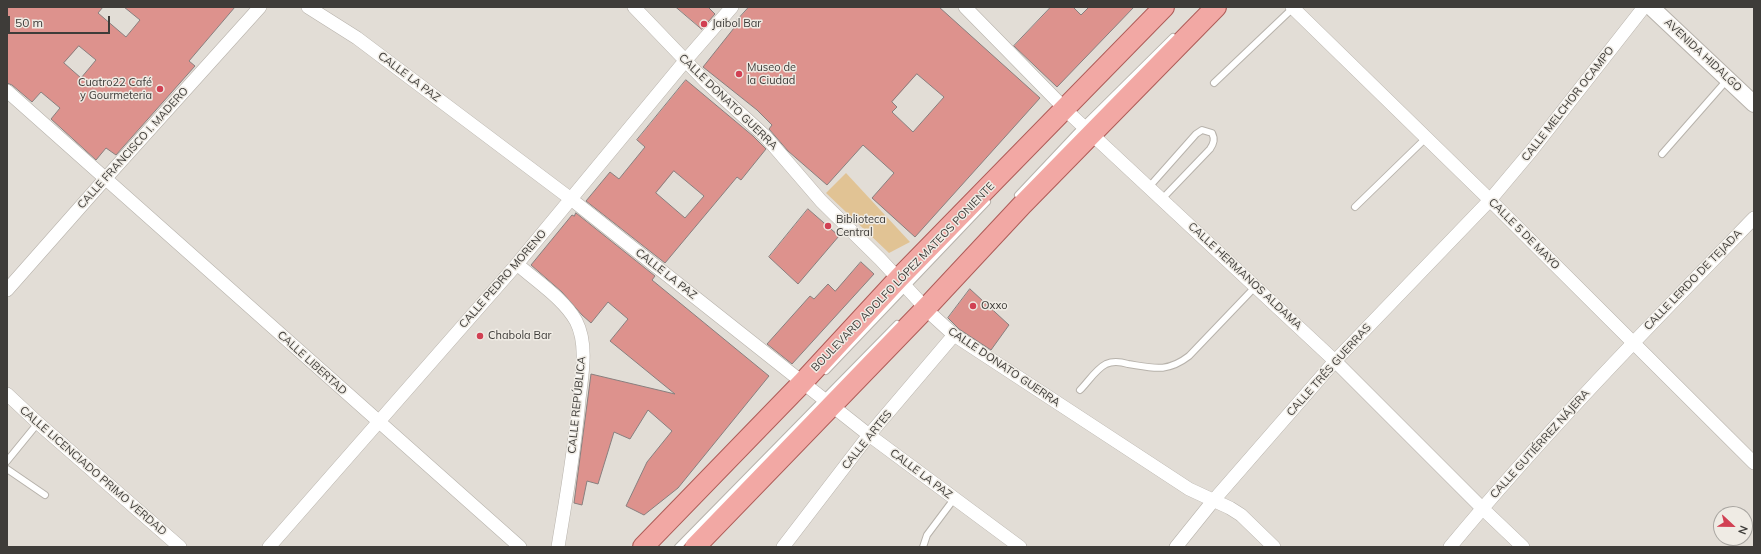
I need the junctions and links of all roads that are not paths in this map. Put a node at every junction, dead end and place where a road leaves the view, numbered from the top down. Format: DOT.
graph roads {
  1 [pos="260,7"];
  2 [pos="308,7"];
  3 [pos="634,7"];
  4 [pos="732,7"];
  5 [pos="965,7"];
  6 [pos="1164,7"];
  7 [pos="1216,7"];
  8 [pos="1292,7"];
  9 [pos="1644,7"];
  10 [pos="1651,7"];
  11 [pos="1176,34"];
  12 [pos="685,61"];
  13 [pos="1728,79"];
  14 [pos="1214,83"];
  15 [pos="7,91"];
  16 [pos="1754,104"];
  17 [pos="1069,113"];
  18 [pos="1087,130"];
  19 [pos="1426,138"];
  20 [pos="1662,154"];
  21 [pos="105,179"];
  22 [pos="1149,187"];
  23 [pos="571,199"];
  24 [pos="1162,199"];
  25 [pos="989,200"];
  26 [pos="1490,200"];
  27 [pos="1012,202"];
  28 [pos="1355,207"];
  29 [pos="1754,218"];
  30 [pos="517,264"];
  31 [pos="903,282"];
  32 [pos="1256,286"];
  33 [pos="7,290"];
  34 [pos="921,303"];
  35 [pos="902,319"];
  36 [pos="954,336"];
  37 [pos="1633,342"];
  38 [pos="1335,361"];
  39 [pos="810,385"];
  40 [pos="1080,390"];
  41 [pos="7,394"];
  42 [pos="828,402"];
  43 [pos="378,421"];
  44 [pos="38,424"];
  45 [pos="869,435"];
  46 [pos="7,461"];
  47 [pos="1754,463"];
  48 [pos="7,469"];
  49 [pos="45,495"];
  50 [pos="954,499"];
  51 [pos="1213,501"];
  52 [pos="1482,508"];
  53 [pos="180,547"];
  54 [pos="270,547"];
  55 [pos="520,547"];
  56 [pos="558,547"];
  57 [pos="643,547"];
  58 [pos="678,547"];
  59 [pos="695,547"];
  60 [pos="783,547"];
  61 [pos="923,547"];
  62 [pos="1020,547"];
  63 [pos="1176,547"];
  64 [pos="1274,547"];
  65 [pos="1450,547"];
  66 [pos="1524,547"];
  1 -- 21 [label="street, CALLE FRANCISCO I. MADERO"];
  2 -- 23 [label="street, CALLE LA PAZ"];
  3 -- 12 [label="street, CALLE DONATO GUERRA"];
  4 -- 12 [label="street, CALLE PEDRO MORENO"];
  5 -- 17 [label="street, CALLE HERMANOS ALDAMA"];
  6 -- 17 [label="main road, BOULEVARD ADOLFO LÓPEZ MATEOS PONIENTE"];
  7 -- 18 [label="main road"];
  8 -- 14 [label="lane"];
  8 -- 19 [label="street, CALLE 5 DE MAYO"];
  9 -- 26 [label="street, CALLE MELCHOR OCAMPO"];
  10 -- 13 [label="street, AVENIDA HIDALGO"];
  11 -- 18 [label="lane"];
  12 -- 23 [label="street, CALLE PEDRO MORENO"];
  12 -- 31 [label="street, CALLE DONATO GUERRA"];
  13 -- 16 [label="street, AVENIDA HIDALGO"];
  13 -- 20 [label="lane"];
  15 -- 21 [label="street, CALLE LIBERTAD"];
  17 -- 18 [label="street, CALLE HERMANOS ALDAMA"];
  17 -- 31 [label="main road, BOULEVARD ADOLFO LÓPEZ MATEOS PONIENTE"];
  18 -- 22 [label="street, CALLE HERMANOS ALDAMA"];
  18 -- 27 [label="lane"];
  18 -- 34 [label="main road"];
  19 -- 26 [label="street, CALLE 5 DE MAYO"];
  19 -- 28 [label="lane"];
  21 -- 33 [label="street, CALLE FRANCISCO I. MADERO"];
  21 -- 43 [label="street, CALLE LIBERTAD"];
  22 -- 24 [label="street, CALLE HERMANOS ALDAMA"];
  22 -- 24 [label="lane"];
  23 -- 30 [label="street, CALLE PEDRO MORENO"];
  23 -- 39 [label="street, CALLE LA PAZ"];
  24 -- 32 [label="street, CALLE HERMANOS ALDAMA"];
  25 -- 31 [label="lane"];
  26 -- 37 [label="street, CALLE 5 DE MAYO"];
  26 -- 38 [label="street, CALLE TRÊS GUERRAS"];
  29 -- 37 [label="street, CALLE LERDO DE TEJADA"];
  30 -- 43 [label="street, CALLE PEDRO MORENO"];
  30 -- 56 [label="street, CALLE REPÚBLICA"];
  31 -- 34 [label="street, CALLE DONATO GUERRA"];
  31 -- 39 [label="main road, BOULEVARD ADOLFO LÓPEZ MATEOS PONIENTE"];
  32 -- 38 [label="street, CALLE HERMANOS ALDAMA"];
  32 -- 40 [label="lane"];
  34 -- 36 [label="street, CALLE DONATO GUERRA"];
  34 -- 42 [label="main road"];
  35 -- 42 [label="lane"];
  36 -- 45 [label="street, CALLE ARTES"];
  36 -- 51 [label="street, CALLE DONATO GUERRA"];
  37 -- 47 [label="street, CALLE 5 DE MAYO"];
  37 -- 52 [label="street, CALLE GUTIÉRREZ NÁJERA"];
  38 -- 51 [label="street, CALLE TRÊS GUERRAS"];
  38 -- 52 [label="street, CALLE HERMANOS ALDAMA"];
  39 -- 42 [label="street, CALLE LA PAZ"];
  39 -- 57 [label="main road, BOULEVARD ADOLFO LÓPEZ MATEOS PONIENTE"];
  41 -- 44 [label="street, CALLE LICENCIADO PRIMO VERDAD"];
  42 -- 45 [label="street, CALLE LA PAZ"];
  42 -- 58 [label="lane"];
  42 -- 59 [label="main road"];
  43 -- 54 [label="street, CALLE PEDRO MORENO"];
  43 -- 55 [label="street, CALLE LIBERTAD"];
  44 -- 46 [label="lane"];
  44 -- 53 [label="street, CALLE LICENCIADO PRIMO VERDAD"];
  45 -- 50 [label="street, CALLE LA PAZ"];
  45 -- 60 [label="street, CALLE ARTES"];
  48 -- 49 [label="lane"];
  50 -- 61 [label="lane"];
  50 -- 62 [label="street, CALLE LA PAZ"];
  51 -- 63 [label="street, CALLE TRÊS GUERRAS"];
  51 -- 64 [label="street, CALLE DONATO GUERRA"];
  52 -- 65 [label="street, CALLE GUTIÉRREZ NÁJERA"];
  52 -- 66 [label="street, CALLE HERMANOS ALDAMA"];
}
